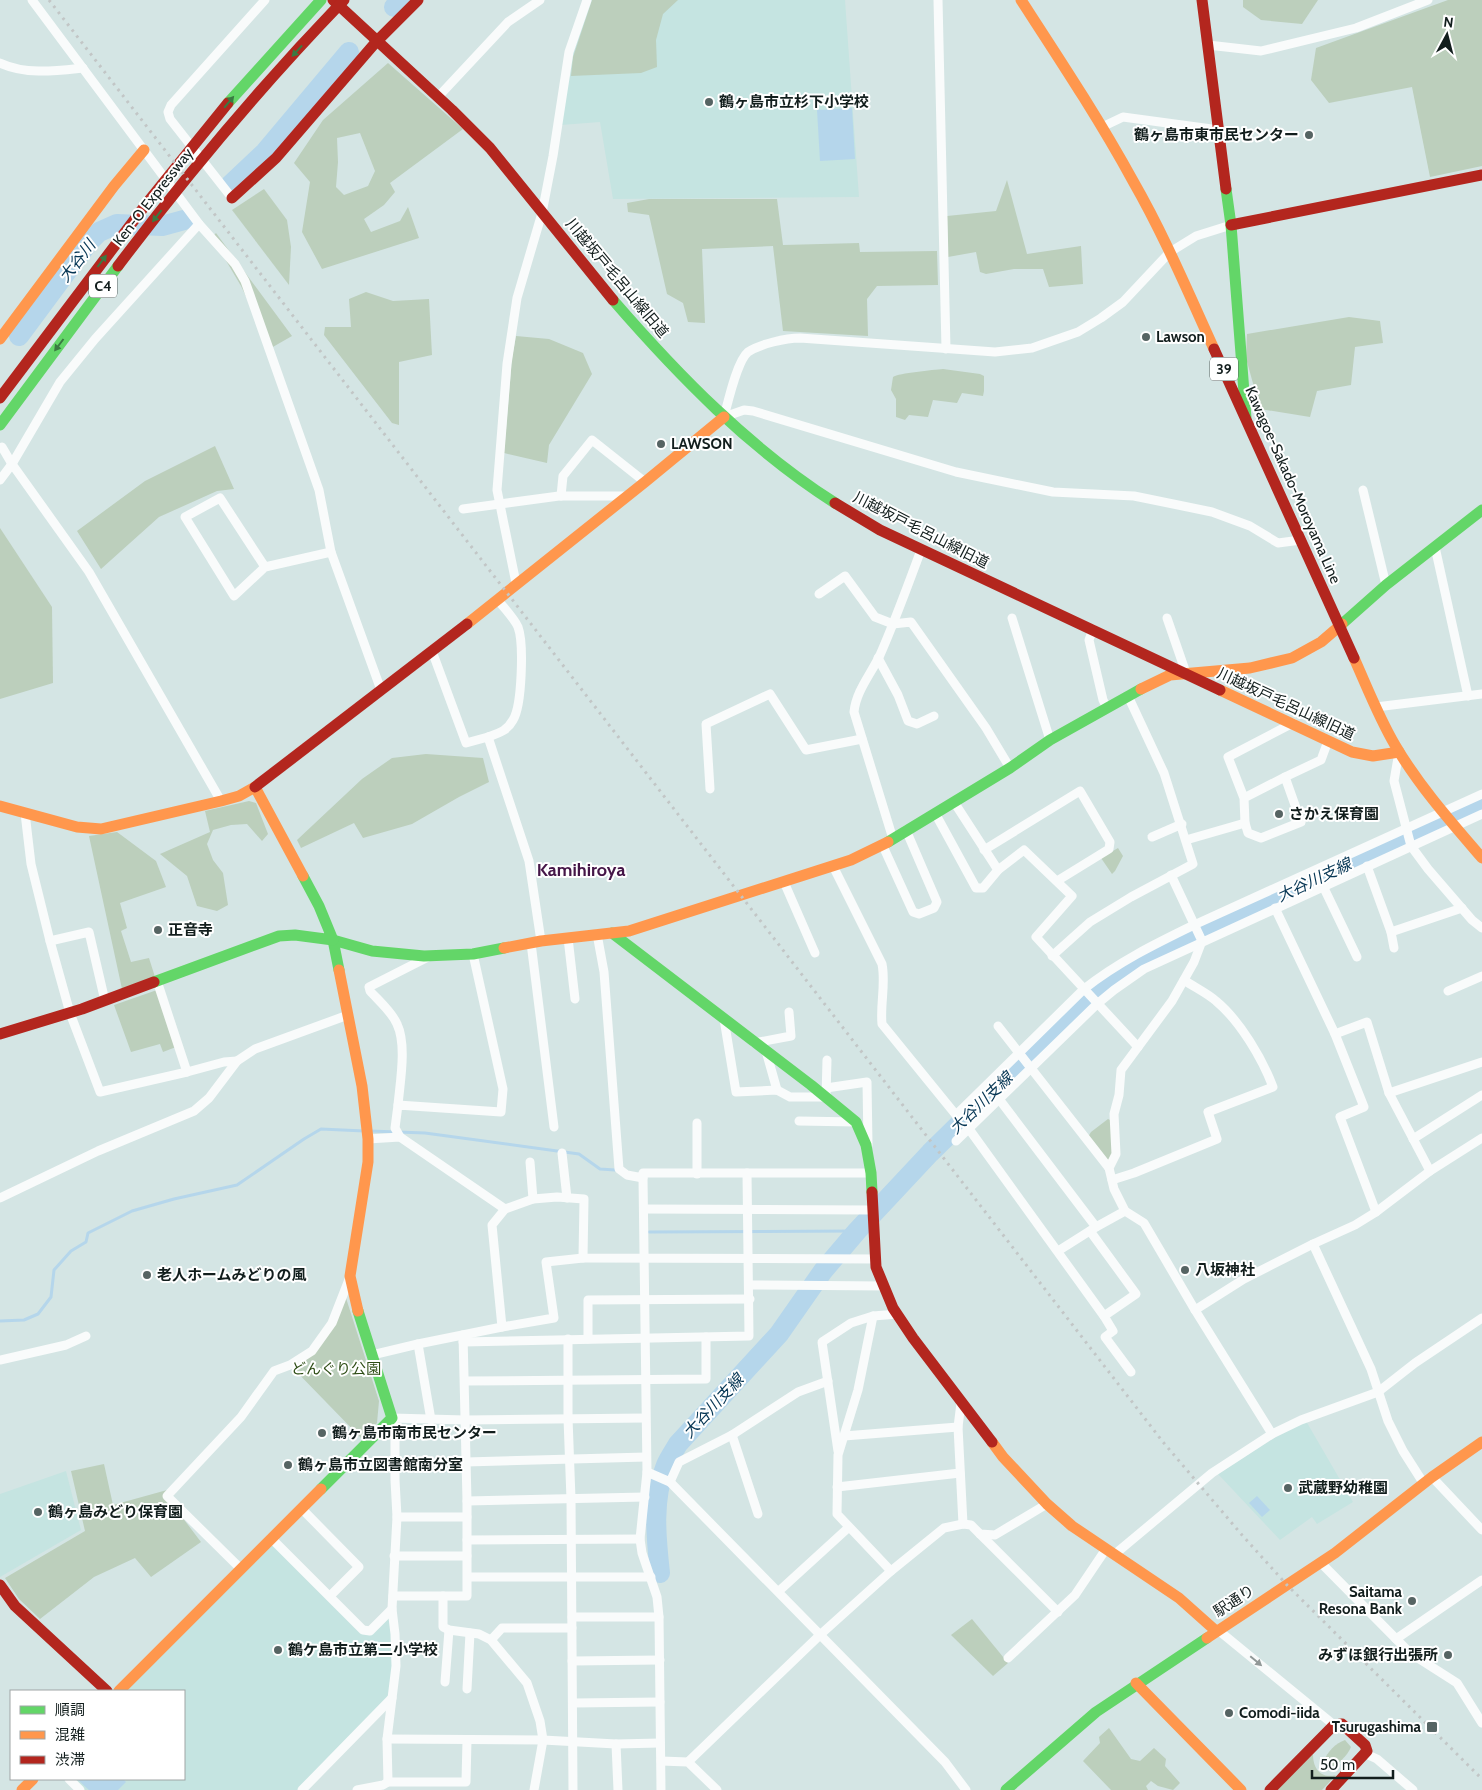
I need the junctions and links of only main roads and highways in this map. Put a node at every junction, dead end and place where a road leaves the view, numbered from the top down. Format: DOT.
graph roads {
  1 [pos="333,0"];
  2 [pos="344,0"];
  3 [pos="418,0"];
  4 [pos="1021,0"];
  5 [pos="1202,0"];
  6 [pos="320,1"];
  7 [pos="376,42"];
  8 [pos="144,150"];
  9 [pos="1482,175"];
  10 [pos="232,198"];
  11 [pos="1231,225"];
  12 [pos="0,338"];
  13 [pos="0,398"];
  14 [pos="724,417"];
  15 [pos="1246,418"];
  16 [pos="0,425"];
  17 [pos="1482,510"];
  18 [pos="1340,625"];
  19 [pos="1186,673"];
  20 [pos="1399,752"];
  21 [pos="255,788"];
  22 [pos="0,806"];
  23 [pos="1482,858"];
  24 [pos="612,933"];
  25 [pos="333,940"];
  26 [pos="0,1034"];
  27 [pos="1482,1442"];
  28 [pos="0,1585"];
  29 [pos="1217,1631"];
  30 [pos="1136,1683"];
  31 [pos="106,1690"];
  32 [pos="120,1690"];
  33 [pos="32,1780"];
  34 [pos="22,1790"];
  35 [pos="1006,1790"];
  36 [pos="1241,1790"];
  37 [pos="1270,1790"];
  38 [pos="1330,1790"];
  1 -- 7 [label="main road, 川越坂戸毛呂山線旧道"];
  2 -- 16 [label="main road, Ken-O Expressway / C4, one-way"];
  3 -- 7 [label="main road"];
  4 -- 15 [label="main road, Kawagoe-Sakado-Moroyama Line / 39"];
  5 -- 11 [label="main road"];
  13 -- 6 [label="main road, Ken-O Expressway / C4, one-way"];
  7 -- 10 [label="main road"];
  7 -- 14 [label="main road, 川越坂戸毛呂山線旧道"];
  8 -- 12 [label="main road"];
  9 -- 11 [label="main road"];
  11 -- 15 [label="main road"];
  14 -- 19 [label="main road, 川越坂戸毛呂山線旧道"];
  14 -- 21 [label="main road"];
  15 -- 18 [label="main road, Kawagoe-Sakado-Moroyama Line / 39"];
  17 -- 18 [label="main road"];
  18 -- 19 [label="main road"];
  18 -- 20 [label="main road, Kawagoe-Sakado-Moroyama Line / 39"];
  19 -- 20 [label="main road, 川越坂戸毛呂山線旧道"];
  19 -- 24 [label="main road"];
  20 -- 23 [label="main road, 39"];
  21 -- 22 [label="main road"];
  21 -- 25 [label="main road"];
  24 -- 25 [label="main road"];
  24 -- 29 [label="main road"];
  25 -- 26 [label="main road"];
  25 -- 32 [label="main road"];
  27 -- 29 [label="main road, 駅通り"];
  28 -- 31 [label="main road"];
  29 -- 30 [label="main road, 駅通り"];
  30 -- 35 [label="main road, 駅通り"];
  30 -- 36 [label="main road"];
  33 -- 34 [label="main road"];
  37 -- 38 [label="main road"];
}
